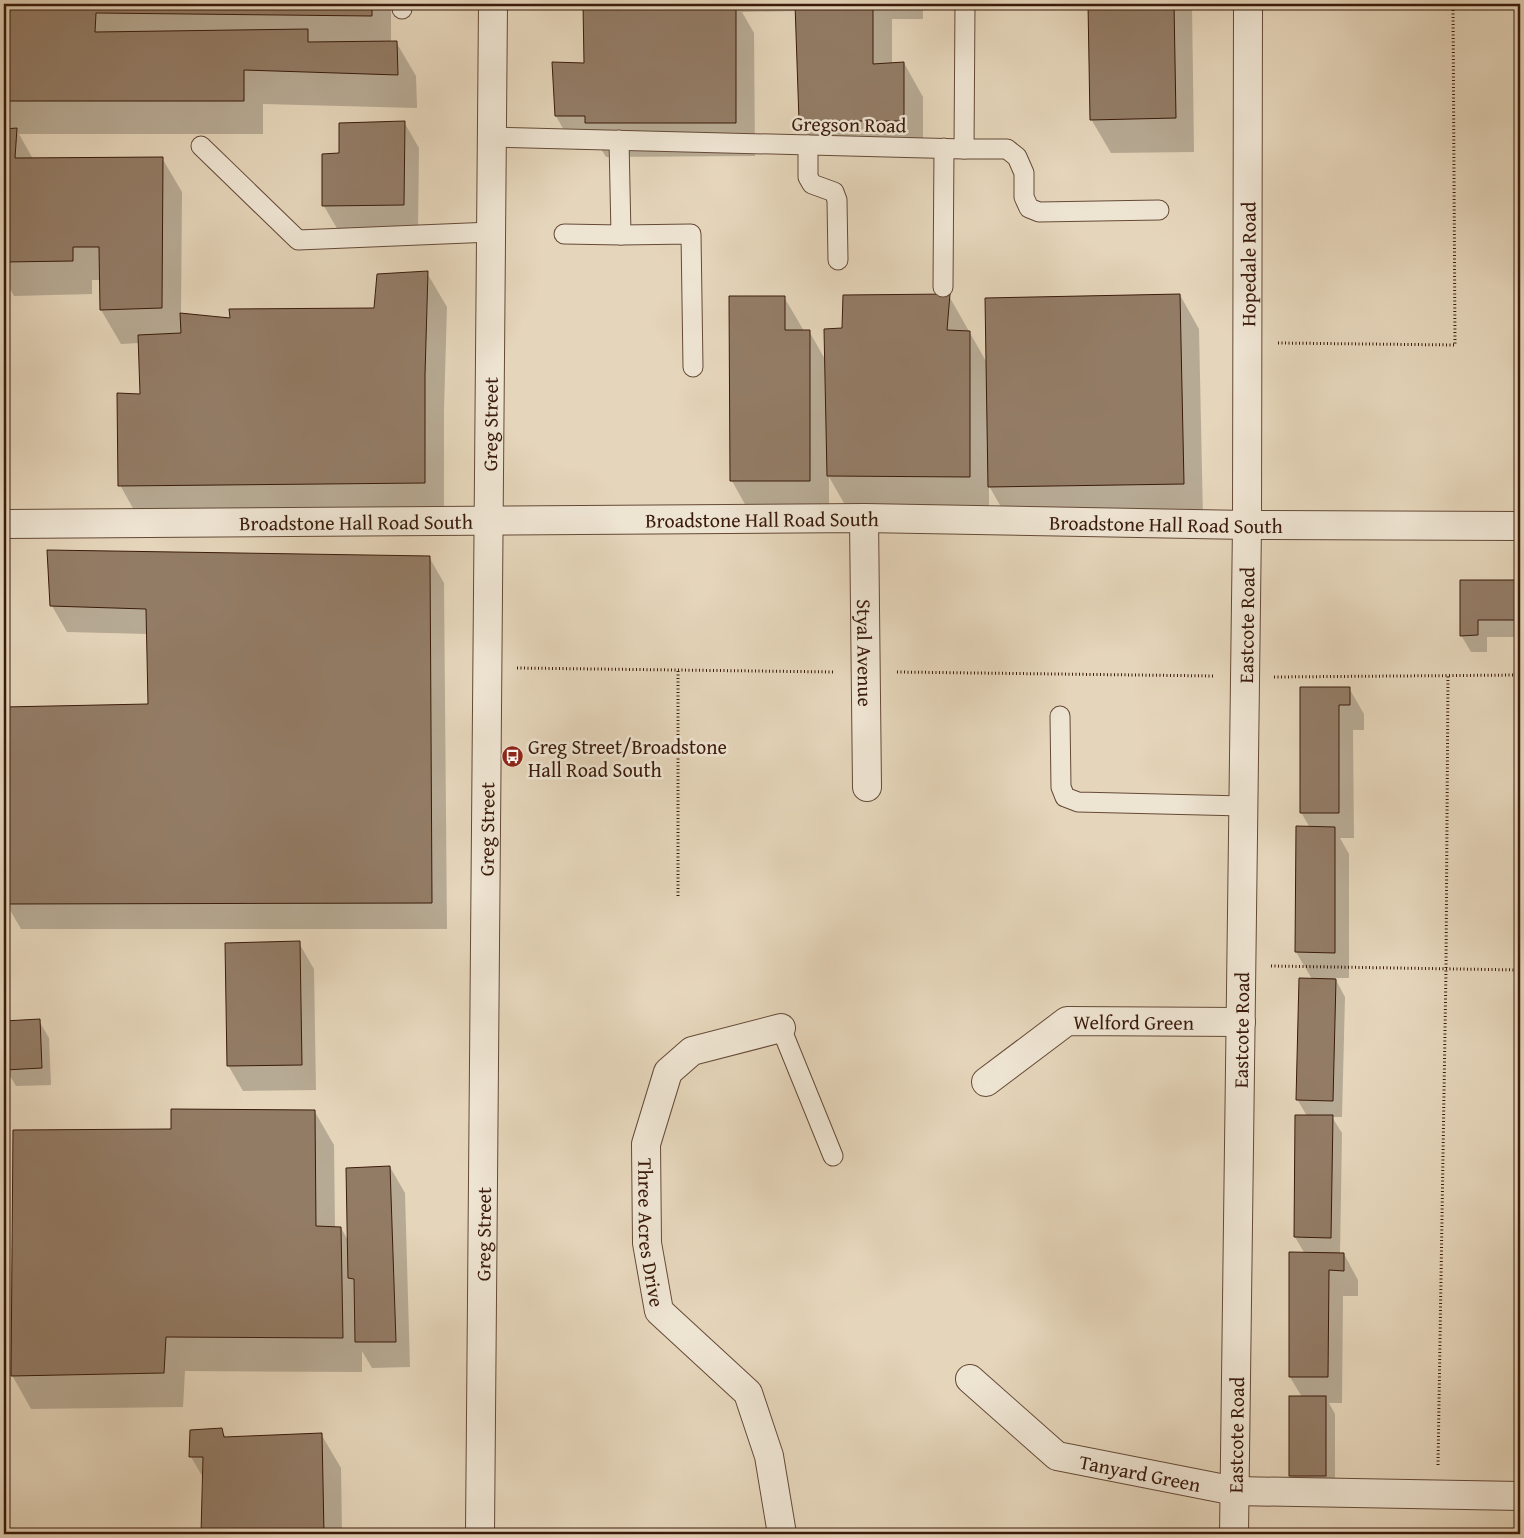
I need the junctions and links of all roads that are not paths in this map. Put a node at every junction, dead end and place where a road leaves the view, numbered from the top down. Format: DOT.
graph roads {
  1 [pos="493,4"];
  2 [pos="965,4"];
  3 [pos="1248,4"];
  4 [pos="493,136"];
  5 [pos="619,140"];
  6 [pos="808,145"];
  7 [pos="201,146"];
  8 [pos="944,148"];
  9 [pos="964,149"];
  10 [pos="1159,210"];
  11 [pos="492,232"];
  12 [pos="564,234"];
  13 [pos="620,235"];
  14 [pos="838,260"];
  15 [pos="943,287"];
  16 [pos="693,367"];
  17 [pos="864,518"];
  18 [pos="490,521"];
  19 [pos="4,524"];
  20 [pos="1246,525"];
  21 [pos="1520,526"];
  22 [pos="1060,716"];
  23 [pos="867,787"];
  24 [pos="1243,806"];
  25 [pos="1242,1022"];
  26 [pos="781,1028"];
  27 [pos="986,1082"];
  28 [pos="833,1156"];
  29 [pos="970,1379"];
  30 [pos="1235,1491"];
  31 [pos="1520,1496"];
  32 [pos="480,1534"];
  33 [pos="782,1534"];
  34 [pos="1234,1534"];
  1 -- 4 [label="street, Greg Street"];
  2 -- 9 [label="lane"];
  3 -- 20 [label="street, Hopedale Road"];
  4 -- 5 [label="lane, Gregson Road"];
  4 -- 11 [label="street, Greg Street"];
  5 -- 6 [label="lane, Gregson Road"];
  5 -- 13 [label="lane"];
  6 -- 8 [label="lane, Gregson Road"];
  6 -- 14 [label="lane"];
  7 -- 11 [label="lane"];
  8 -- 9 [label="lane, Gregson Road"];
  8 -- 15 [label="lane"];
  9 -- 10 [label="lane, Gregson Road"];
  11 -- 18 [label="street, Greg Street"];
  12 -- 13 [label="lane"];
  13 -- 16 [label="lane"];
  17 -- 18 [label="street, Broadstone Hall Road South"];
  17 -- 20 [label="street, Broadstone Hall Road South"];
  17 -- 23 [label="street, Styal Avenue"];
  18 -- 19 [label="street, Broadstone Hall Road South"];
  18 -- 32 [label="street, Greg Street"];
  20 -- 21 [label="street, Broadstone Hall Road South"];
  20 -- 24 [label="street, Eastcote Road"];
  22 -- 24 [label="lane"];
  24 -- 25 [label="street, Eastcote Road"];
  25 -- 27 [label="street, Welford Green"];
  25 -- 30 [label="street, Eastcote Road"];
  26 -- 28 [label="lane"];
  26 -- 33 [label="street, Three Acres Drive"];
  29 -- 30 [label="street, Tanyard Green"];
  30 -- 31 [label="street, Tanyard Green"];
  30 -- 34 [label="street, Eastcote Road"];
}
